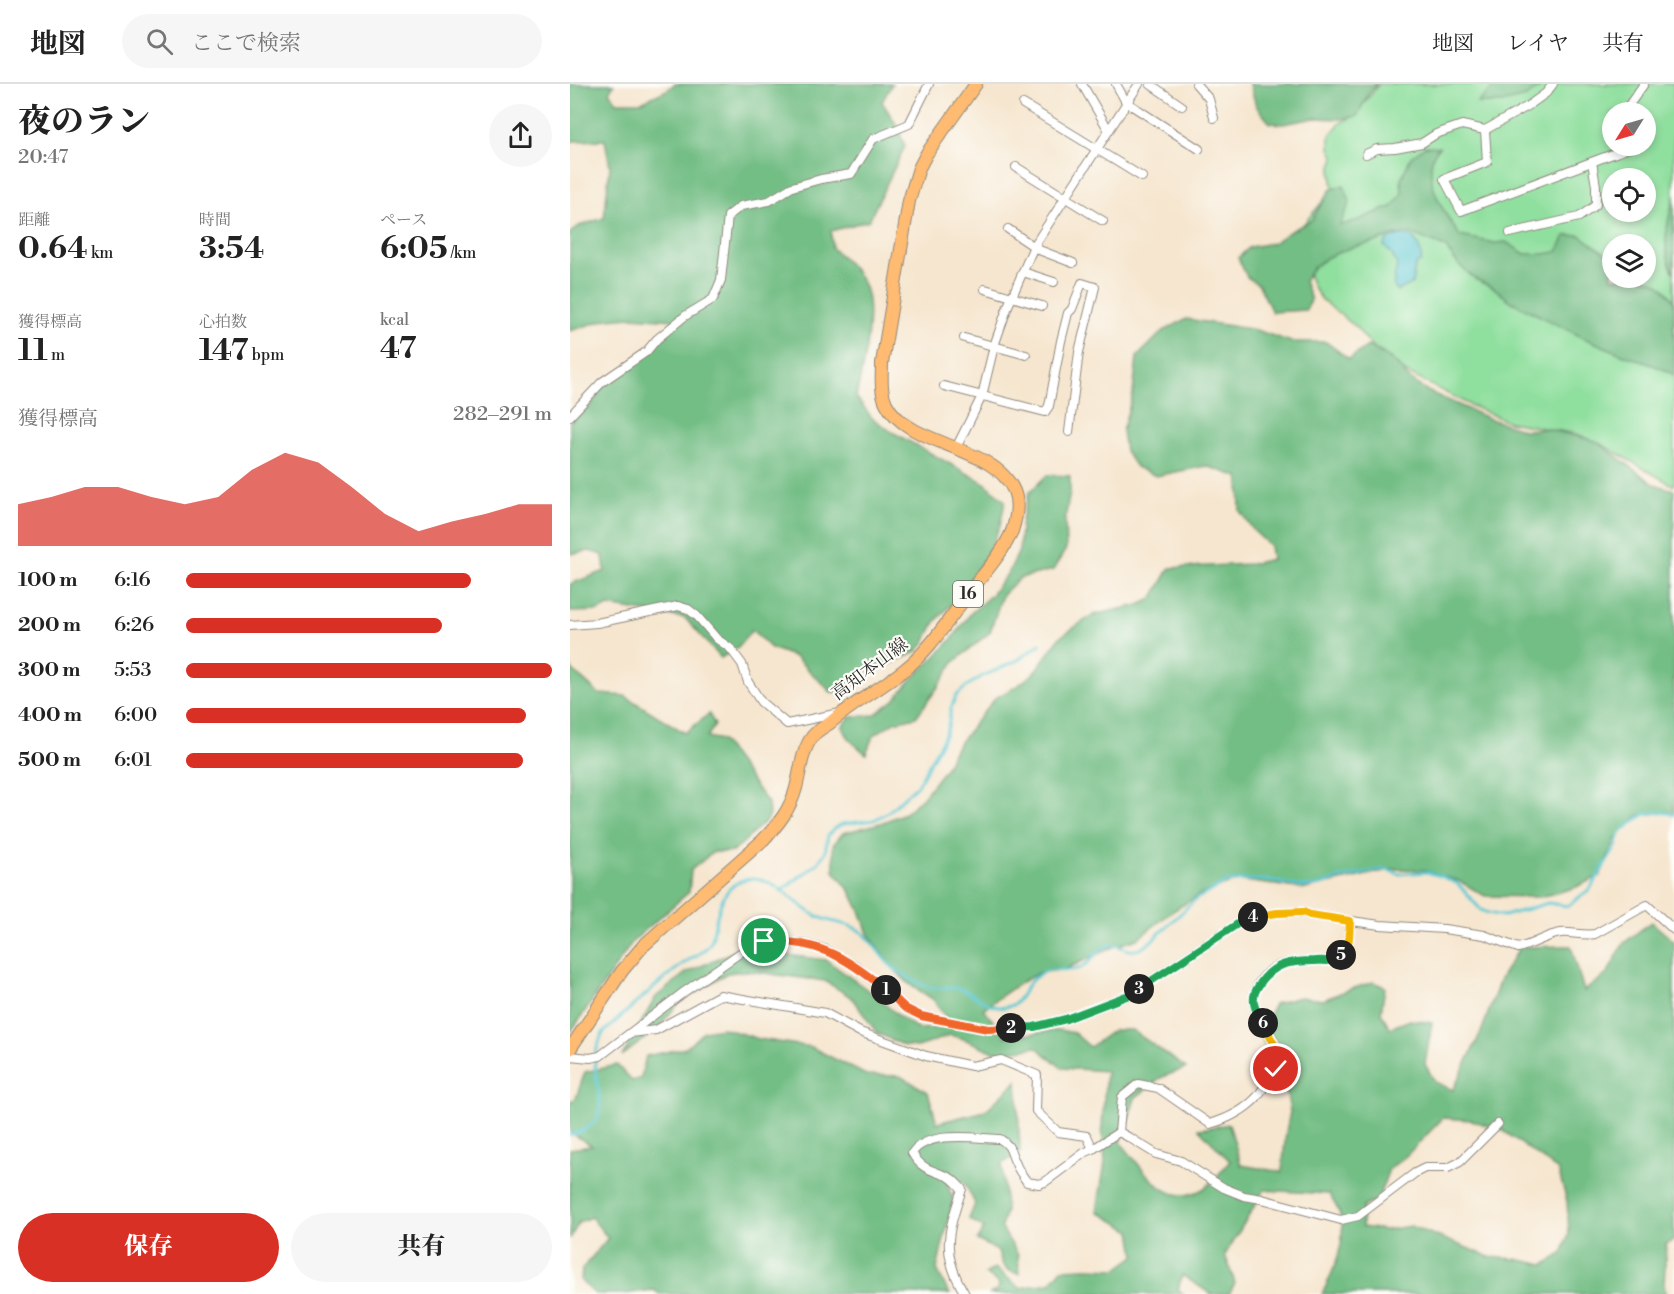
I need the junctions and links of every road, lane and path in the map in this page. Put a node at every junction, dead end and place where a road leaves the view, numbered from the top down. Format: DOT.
graph roads {
  1 [pos="929,84"];
  2 [pos="976,84"];
  3 [pos="1082,84"];
  4 [pos="1116,84"];
  5 [pos="1139,84"];
  6 [pos="1150,84"];
  7 [pos="1196,84"];
  8 [pos="1553,84"];
  9 [pos="1644,84"];
  10 [pos="1126,102"];
  11 [pos="1631,102"];
  12 [pos="1023,104"];
  13 [pos="1182,106"];
  14 [pos="1214,118"];
  15 [pos="1108,129"];
  16 [pos="1485,130"];
  17 [pos="1096,148"];
  18 [pos="1199,149"];
  19 [pos="1366,154"];
  20 [pos="1608,156"];
  21 [pos="1592,162"];
  22 [pos="1016,167"];
  23 [pos="1142,177"];
  24 [pos="1064,197"];
  25 [pos="1103,221"];
  26 [pos="1008,229"];
  27 [pos="1510,233"];
  28 [pos="1035,246"];
  29 [pos="1073,263"];
  30 [pos="1023,272"];
  31 [pos="1054,282"];
  32 [pos="985,289"];
  33 [pos="1011,297"];
  34 [pos="1042,306"];
  35 [pos="964,338"];
  36 [pos="994,346"];
  37 [pos="1026,355"];
  38 [pos="944,386"];
  39 [pos="982,396"];
  40 [pos="570,416"];
  41 [pos="1069,432"];
  42 [pos="956,448"];
  43 [pos="570,626"];
  44 [pos="842,712"];
  45 [pos="1350,921"];
  46 [pos="1674,930"];
  47 [pos="630,1034"];
  48 [pos="570,1049"];
  49 [pos="570,1056"];
  50 [pos="1498,1124"];
  51 [pos="1119,1132"];
  52 [pos="1094,1149"];
  53 [pos="965,1294"];
  1 -- 40 [label="street"];
  2 -- 42 [label="main road, 高知本山線 / 16"];
  3 -- 15 [label="street"];
  4 -- 10 [label="street"];
  5 -- 10 [label="street"];
  6 -- 13 [label="street"];
  7 -- 14 [label="street"];
  8 -- 16 [label="street"];
  9 -- 11 [label="street"];
  10 -- 15 [label="street"];
  10 -- 18 [label="street"];
  12 -- 17 [label="street"];
  15 -- 17 [label="street"];
  16 -- 19 [label="street"];
  16 -- 21 [label="street"];
  17 -- 23 [label="street"];
  17 -- 24 [label="street"];
  20 -- 21 [label="street"];
  21 -- 27 [label="street"];
  22 -- 24 [label="street"];
  24 -- 25 [label="street"];
  24 -- 28 [label="street"];
  26 -- 28 [label="street"];
  28 -- 29 [label="street"];
  28 -- 30 [label="street"];
  30 -- 31 [label="street"];
  30 -- 33 [label="street"];
  32 -- 33 [label="street"];
  33 -- 34 [label="street"];
  33 -- 36 [label="street"];
  35 -- 36 [label="street"];
  36 -- 37 [label="street"];
  36 -- 39 [label="street"];
  38 -- 39 [label="street"];
  39 -- 41 [label="street"];
  39 -- 42 [label="street"];
  42 -- 44 [label="main road, 高知本山線 / 16"];
  43 -- 44 [label="street"];
  44 -- 48 [label="main road, 高知本山線 / 16"];
  45 -- 46 [label="street"];
  45 -- 47 [label="street"];
  45 -- 51 [label="street"];
  47 -- 49 [label="street"];
  47 -- 52 [label="street"];
  50 -- 51 [label="street"];
  51 -- 52 [label="street"];
  52 -- 53 [label="street"];
}
